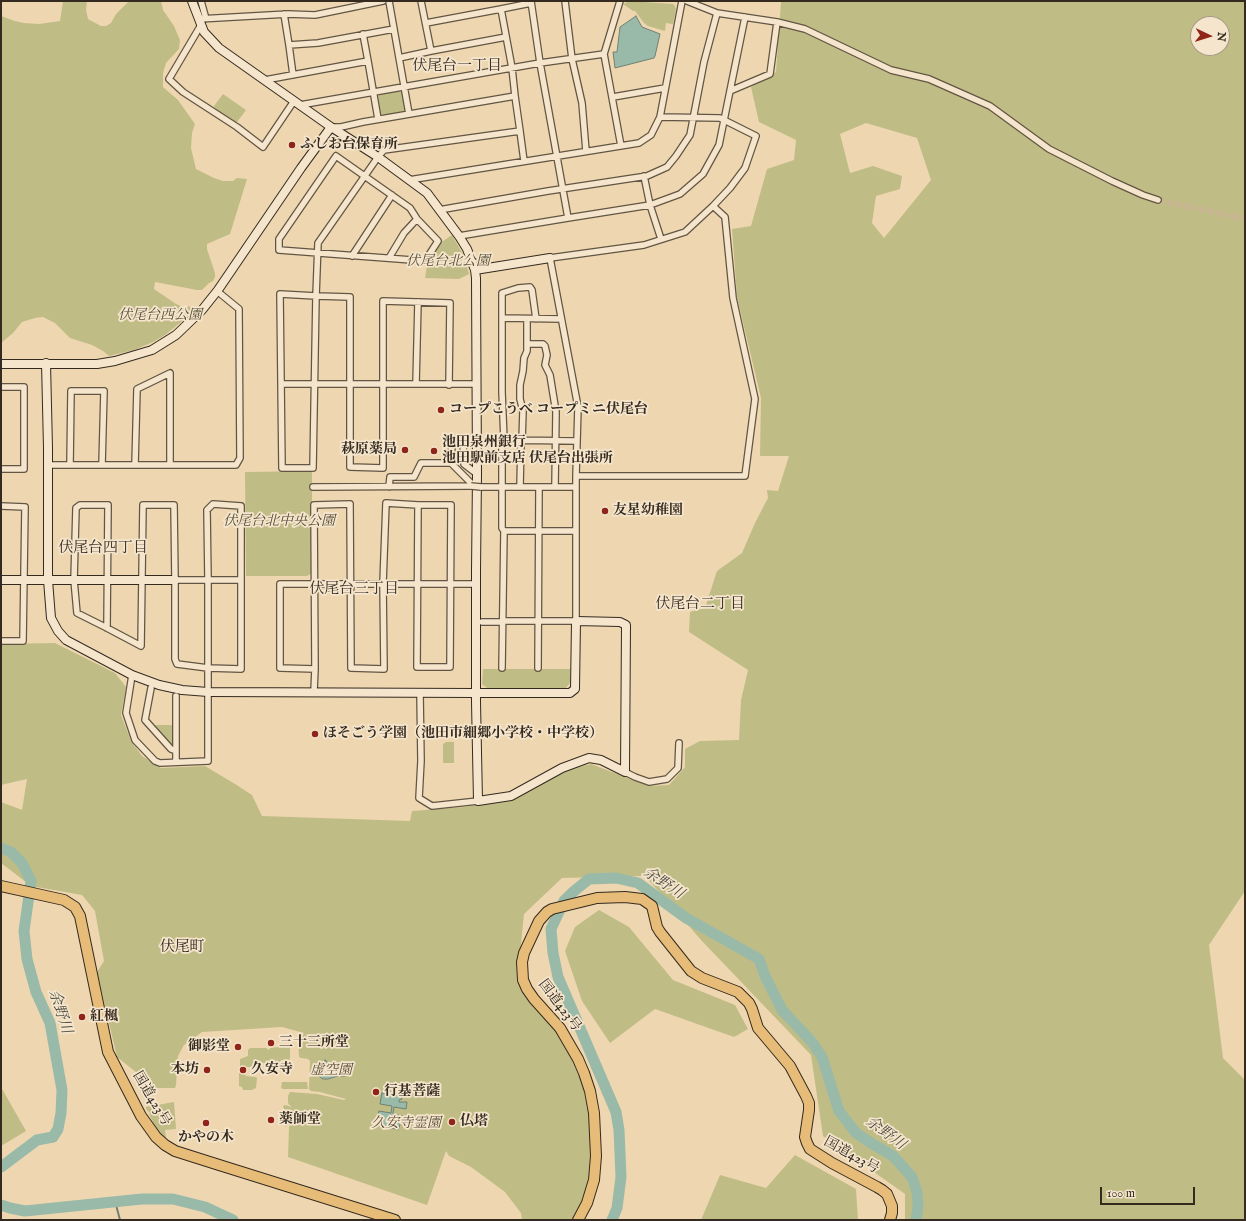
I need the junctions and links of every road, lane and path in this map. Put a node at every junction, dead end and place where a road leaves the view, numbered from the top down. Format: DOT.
graph roads {
  1 [pos="192,1"];
  2 [pos="201,1"];
  3 [pos="383,1"];
  4 [pos="389,1"];
  5 [pos="422,1"];
  6 [pos="565,1"];
  7 [pos="620,1"];
  8 [pos="682,1"];
  9 [pos="686,1"];
  10 [pos="531,2"];
  11 [pos="501,9"];
  12 [pos="717,13"];
  13 [pos="284,14"];
  14 [pos="745,17"];
  15 [pos="202,21"];
  16 [pos="776,22"];
  17 [pos="426,23"];
  18 [pos="394,28"];
  19 [pos="363,34"];
  20 [pos="506,37"];
  21 [pos="289,46"];
  22 [pos="431,51"];
  23 [pos="604,54"];
  24 [pos="399,58"];
  25 [pos="572,59"];
  26 [pos="368,61"];
  27 [pos="540,63"];
  28 [pos="512,68"];
  29 [pos="293,75"];
  30 [pos="265,80"];
  31 [pos="404,87"];
  32 [pos="665,88"];
  33 [pos="373,91"];
  34 [pos="730,91"];
  35 [pos="516,96"];
  36 [pos="613,98"];
  37 [pos="297,103"];
  38 [pos="409,114"];
  39 [pos="660,117"];
  40 [pos="694,117"];
  41 [pos="378,119"];
  42 [pos="724,120"];
  43 [pos="331,127"];
  44 [pos="520,131"];
  45 [pos="621,146"];
  46 [pos="586,151"];
  47 [pos="557,156"];
  48 [pos="378,157"];
  49 [pos="524,161"];
  50 [pos="365,176"];
  51 [pos="644,176"];
  52 [pos="409,180"];
  53 [pos="563,189"];
  54 [pos="392,195"];
  55 [pos="1158,200"];
  56 [pos="650,205"];
  57 [pos="713,206"];
  58 [pos="439,210"];
  59 [pos="417,218"];
  60 [pos="568,218"];
  61 [pos="460,236"];
  62 [pos="661,239"];
  63 [pos="318,253"];
  64 [pos="352,256"];
  65 [pos="389,258"];
  66 [pos="550,258"];
  67 [pos="475,270"];
  68 [pos="217,291"];
  69 [pos="316,296"];
  70 [pos="418,302"];
  71 [pos="502,318"];
  72 [pos="527,319"];
  73 [pos="536,319"];
  74 [pos="562,319"];
  75 [pos="527,344"];
  76 [pos="46,363"];
  77 [pos="1,364"];
  78 [pos="281,384"];
  79 [pos="350,384"];
  80 [pos="383,384"];
  81 [pos="416,384"];
  82 [pos="476,384"];
  83 [pos="314,385"];
  84 [pos="449,385"];
  85 [pos="1,387"];
  86 [pos="476,436"];
  87 [pos="459,438"];
  88 [pos="504,440"];
  89 [pos="522,441"];
  90 [pos="555,441"];
  91 [pos="577,441"];
  92 [pos="451,463"];
  93 [pos="48,465"];
  94 [pos="70,465"];
  95 [pos="102,465"];
  96 [pos="135,465"];
  97 [pos="170,465"];
  98 [pos="1,469"];
  99 [pos="477,474"];
  100 [pos="576,476"];
  101 [pos="471,485"];
  102 [pos="389,486"];
  103 [pos="313,487"];
  104 [pos="502,487"];
  105 [pos="520,487"];
  106 [pos="539,487"];
  107 [pos="555,487"];
  108 [pos="572,487"];
  109 [pos="418,505"];
  110 [pos="1,506"];
  111 [pos="504,531"];
  112 [pos="538,531"];
  113 [pos="576,531"];
  114 [pos="1,580"];
  115 [pos="24,580"];
  116 [pos="48,580"];
  117 [pos="74,580"];
  118 [pos="107,580"];
  119 [pos="142,580"];
  120 [pos="175,580"];
  121 [pos="208,580"];
  122 [pos="241,580"];
  123 [pos="417,583"];
  124 [pos="450,583"];
  125 [pos="315,584"];
  126 [pos="351,584"];
  127 [pos="383,584"];
  128 [pos="476,584"];
  129 [pos="503,621"];
  130 [pos="539,621"];
  131 [pos="576,621"];
  132 [pos="482,622"];
  133 [pos="107,628"];
  134 [pos="1,641"];
  135 [pos="208,668"];
  136 [pos="502,668"];
  137 [pos="538,668"];
  138 [pos="315,669"];
  139 [pos="132,675"];
  140 [pos="151,688"];
  141 [pos="208,692"];
  142 [pos="314,692"];
  143 [pos="420,693"];
  144 [pos="476,693"];
  145 [pos="176,696"];
  146 [pos="679,743"];
  147 [pos="176,751"];
  148 [pos="176,762"];
  149 [pos="625,772"];
  150 [pos="478,801"];
  151 [pos="1,886"];
  152 [pos="395,1220"];
  153 [pos="578,1220"];
  154 [pos="890,1220"];
  1 -- 15 [label="street"];
  2 -- 15 [label="street"];
  3 -- 13 [label="street"];
  4 -- 18 [label="street"];
  5 -- 17 [label="street"];
  6 -- 25 [label="street"];
  7 -- 23 [label="street"];
  8 -- 32 [label="street"];
  9 -- 12 [label="street"];
  10 -- 11 [label="street"];
  10 -- 27 [label="street"];
  11 -- 17 [label="street"];
  11 -- 20 [label="street"];
  12 -- 14 [label="street"];
  12 -- 40 [label="street"];
  13 -- 15 [label="street"];
  13 -- 21 [label="street"];
  14 -- 16 [label="street"];
  14 -- 34 [label="street"];
  15 -- 30 [label="street"];
  15 -- 37 [label="street"];
  16 -- 34 [label="street"];
  16 -- 55 [label="street"];
  17 -- 22 [label="street"];
  18 -- 19 [label="street"];
  18 -- 24 [label="street"];
  19 -- 21 [label="street"];
  19 -- 26 [label="street"];
  20 -- 22 [label="street"];
  20 -- 28 [label="street"];
  21 -- 29 [label="street"];
  22 -- 24 [label="street"];
  23 -- 25 [label="street"];
  23 -- 36 [label="street"];
  24 -- 31 [label="street"];
  25 -- 27 [label="street"];
  25 -- 46 [label="street"];
  26 -- 29 [label="street"];
  26 -- 33 [label="street"];
  27 -- 28 [label="street"];
  27 -- 47 [label="street"];
  28 -- 31 [label="street"];
  28 -- 35 [label="street"];
  29 -- 30 [label="street"];
  30 -- 37 [label="street"];
  31 -- 33 [label="street"];
  31 -- 38 [label="street"];
  32 -- 36 [label="street"];
  32 -- 39 [label="street"];
  33 -- 37 [label="street"];
  33 -- 41 [label="street"];
  34 -- 42 [label="street"];
  35 -- 38 [label="street"];
  35 -- 44 [label="street"];
  36 -- 45 [label="street"];
  37 -- 43 [label="street"];
  38 -- 41 [label="street"];
  39 -- 40 [label="street"];
  39 -- 45 [label="street"];
  40 -- 42 [label="street"];
  40 -- 51 [label="street"];
  41 -- 43 [label="street"];
  42 -- 56 [label="street"];
  42 -- 57 [label="street"];
  43 -- 48 [label="street"];
  43 -- 68 [label="street"];
  44 -- 48 [label="street"];
  44 -- 49 [label="street"];
  45 -- 46 [label="street"];
  46 -- 47 [label="street"];
  47 -- 49 [label="street"];
  47 -- 53 [label="street"];
  48 -- 50 [label="street"];
  48 -- 52 [label="street"];
  49 -- 52 [label="street"];
  50 -- 54 [label="street"];
  50 -- 63 [label="street"];
  50 -- 63 [label="street"];
  51 -- 53 [label="street"];
  51 -- 56 [label="street"];
  52 -- 58 [label="street"];
  53 -- 58 [label="street"];
  53 -- 60 [label="street"];
  54 -- 59 [label="street"];
  54 -- 64 [label="street"];
  56 -- 60 [label="street"];
  56 -- 62 [label="street"];
  57 -- 62 [label="street"];
  57 -- 100 [label="street"];
  58 -- 61 [label="street"];
  59 -- 65 [label="street"];
  59 -- 65 [label="street"];
  60 -- 61 [label="street"];
  61 -- 67 [label="street"];
  62 -- 66 [label="street"];
  63 -- 64 [label="street"];
  63 -- 69 [label="street"];
  64 -- 65 [label="street"];
  66 -- 67 [label="street"];
  66 -- 74 [label="street"];
  67 -- 82 [label="street"];
  68 -- 76 [label="street"];
  68 -- 97 [label="street"];
  69 -- 78 [label="street"];
  69 -- 79 [label="street"];
  69 -- 83 [label="street"];
  70 -- 80 [label="street"];
  70 -- 81 [label="street"];
  70 -- 84 [label="street"];
  71 -- 72 [label="street"];
  71 -- 73 [label="street"];
  71 -- 88 [label="street"];
  72 -- 73 [label="street"];
  72 -- 75 [label="street"];
  73 -- 74 [label="street"];
  74 -- 91 [label="street"];
  75 -- 89 [label="street"];
  75 -- 90 [label="street"];
  76 -- 77 [label="street"];
  76 -- 93 [label="street"];
  78 -- 83 [label="street"];
  78 -- 83 [label="street"];
  79 -- 80 [label="street"];
  79 -- 80 [label="street"];
  79 -- 83 [label="street"];
  80 -- 81 [label="street"];
  81 -- 84 [label="street"];
  82 -- 84 [label="street"];
  82 -- 86 [label="street"];
  85 -- 98 [label="street"];
  86 -- 99 [label="street"];
  86 -- 99 [label="street"];
  87 -- 92 [label="street"];
  88 -- 89 [label="street"];
  88 -- 104 [label="street"];
  89 -- 90 [label="street"];
  89 -- 105 [label="street"];
  90 -- 91 [label="street"];
  90 -- 107 [label="street"];
  91 -- 100 [label="street"];
  92 -- 101 [label="street"];
  92 -- 102 [label="street"];
  93 -- 94 [label="street"];
  93 -- 116 [label="street"];
  94 -- 95 [label="street"];
  94 -- 95 [label="street"];
  95 -- 96 [label="street"];
  96 -- 97 [label="street"];
  96 -- 97 [label="street"];
  99 -- 128 [label="street"];
  100 -- 113 [label="street"];
  101 -- 102 [label="street"];
  101 -- 104 [label="street, bridge"];
  102 -- 103 [label="street"];
  104 -- 105 [label="street"];
  104 -- 111 [label="street"];
  105 -- 106 [label="street"];
  106 -- 107 [label="street"];
  106 -- 112 [label="street"];
  107 -- 108 [label="street"];
  109 -- 123 [label="street"];
  109 -- 124 [label="street"];
  109 -- 127 [label="street"];
  110 -- 115 [label="street"];
  111 -- 112 [label="street"];
  111 -- 129 [label="street"];
  112 -- 113 [label="street"];
  112 -- 130 [label="street"];
  113 -- 131 [label="street"];
  114 -- 115 [label="street"];
  115 -- 116 [label="street"];
  115 -- 134 [label="street"];
  116 -- 117 [label="street"];
  116 -- 139 [label="street"];
  117 -- 118 [label="street"];
  117 -- 118 [label="street"];
  117 -- 133 [label="street"];
  118 -- 119 [label="street"];
  118 -- 133 [label="street"];
  119 -- 120 [label="street"];
  119 -- 120 [label="street"];
  119 -- 133 [label="street"];
  120 -- 121 [label="street"];
  120 -- 135 [label="street"];
  121 -- 122 [label="street"];
  121 -- 122 [label="street"];
  121 -- 135 [label="street"];
  122 -- 135 [label="street"];
  123 -- 124 [label="street"];
  123 -- 124 [label="street"];
  123 -- 127 [label="street"];
  124 -- 128 [label="street"];
  125 -- 126 [label="street"];
  125 -- 126 [label="street"];
  125 -- 138 [label="street"];
  125 -- 138 [label="street"];
  126 -- 127 [label="street"];
  126 -- 127 [label="street"];
  128 -- 144 [label="street"];
  129 -- 130 [label="street"];
  129 -- 132 [label="street"];
  129 -- 136 [label="street"];
  130 -- 131 [label="street"];
  130 -- 137 [label="street"];
  131 -- 144 [label="street"];
  131 -- 149 [label="street"];
  135 -- 141 [label="street"];
  138 -- 142 [label="street"];
  139 -- 141 [label="street"];
  139 -- 148 [label="street"];
  140 -- 147 [label="street"];
  141 -- 142 [label="street"];
  141 -- 148 [label="street"];
  142 -- 143 [label="street"];
  143 -- 144 [label="street"];
  143 -- 150 [label="street"];
  144 -- 150 [label="street"];
  145 -- 147 [label="street"];
  146 -- 149 [label="street"];
  147 -- 148 [label="street"];
  149 -- 150 [label="street"];
  151 -- 152 [label="highway, 国道423号"];
  153 -- 154 [label="highway, 国道423号"];
}
